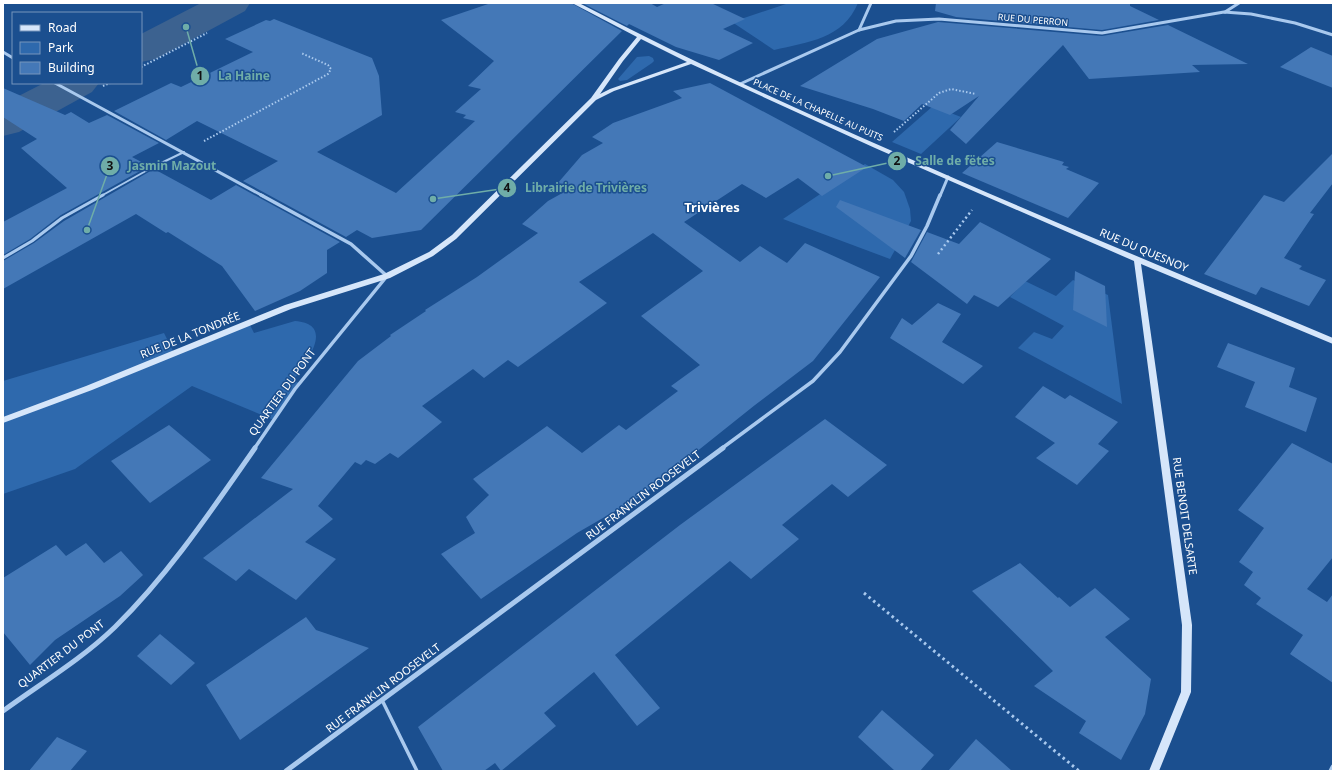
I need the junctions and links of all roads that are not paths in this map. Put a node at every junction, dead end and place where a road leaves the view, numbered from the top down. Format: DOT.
graph roads {
  1 [pos="575,3"];
  2 [pos="871,3"];
  3 [pos="1239,3"];
  4 [pos="1224,12"];
  5 [pos="859,30"];
  6 [pos="1333,35"];
  7 [pos="640,37"];
  8 [pos="3,52"];
  9 [pos="12,57"];
  10 [pos="692,62"];
  11 [pos="57,84"];
  12 [pos="740,84"];
  13 [pos="593,100"];
  14 [pos="184,152"];
  15 [pos="948,177"];
  16 [pos="3,258"];
  17 [pos="1138,260"];
  18 [pos="387,276"];
  19 [pos="1333,341"];
  20 [pos="3,420"];
  21 [pos="382,700"];
  22 [pos="3,711"];
  23 [pos="1333,767"];
  24 [pos="286,771"];
  25 [pos="417,771"];
  26 [pos="1154,771"];
  27 [pos="1331,771"];
  1 -- 7 [label="street, PLACE DE LA CHAPELLE AU PUITS"];
  2 -- 5 [label="street"];
  3 -- 4 [label="street"];
  4 -- 5 [label="street, RUE DU PERRON"];
  4 -- 6 [label="street, RUE DU PERRON"];
  5 -- 12 [label="street, RUE DU PERRON"];
  7 -- 10 [label="street, PLACE DE LA CHAPELLE AU PUITS"];
  7 -- 13 [label="street"];
  8 -- 9 [label="street"];
  10 -- 12 [label="street, PLACE DE LA CHAPELLE AU PUITS"];
  10 -- 13 [label="street"];
  11 -- 14 [label="street"];
  12 -- 15 [label="street, PLACE DE LA CHAPELLE AU PUITS"];
  13 -- 18 [label="street, QUARTIER DU PONT"];
  14 -- 16 [label="lane"];
  14 -- 18 [label="street"];
  15 -- 17 [label="street, RUE DU QUESNOY"];
  15 -- 21 [label="street, RUE FRANKLIN ROOSEVELT"];
  17 -- 19 [label="street, RUE DU QUESNOY"];
  17 -- 26 [label="street, RUE BENOIT DELSARTE"];
  18 -- 20 [label="street, RUE DE LA TONDRÉE"];
  18 -- 22 [label="street, QUARTIER DU PONT"];
  21 -- 24 [label="street, RUE FRANKLIN ROOSEVELT"];
  21 -- 25 [label="lane"];
  23 -- 27 [label="street"];
}
